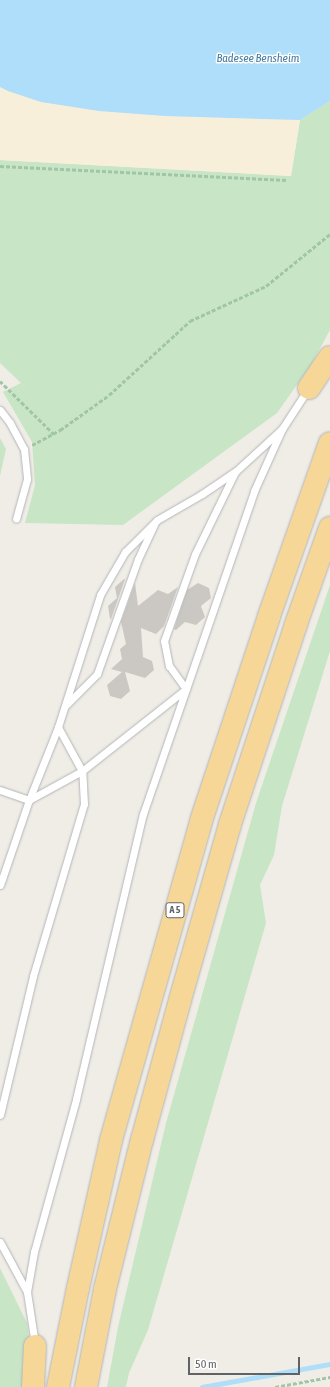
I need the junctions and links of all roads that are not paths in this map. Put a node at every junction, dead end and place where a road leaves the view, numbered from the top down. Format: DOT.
graph roads {
  1 [pos="330,357"];
  2 [pos="309,388"];
  3 [pos="0,410"];
  4 [pos="282,429"];
  5 [pos="330,443"];
  6 [pos="236,471"];
  7 [pos="16,519"];
  8 [pos="157,520"];
  9 [pos="330,528"];
  10 [pos="186,689"];
  11 [pos="65,706"];
  12 [pos="58,727"];
  13 [pos="82,771"];
  14 [pos="0,790"];
  15 [pos="29,800"];
  16 [pos="0,885"];
  17 [pos="0,1115"];
  18 [pos="0,1242"];
  19 [pos="26,1292"];
  20 [pos="35,1346"];
  21 [pos="32,1387"];
  22 [pos="58,1387"];
  23 [pos="86,1387"];
  1 -- 2 [label="highway"];
  2 -- 4 [label="lane"];
  3 -- 7 [label="lane"];
  4 -- 6 [label="lane"];
  4 -- 10 [label="lane"];
  5 -- 22 [label="highway, A 5"];
  6 -- 8 [label="lane"];
  6 -- 10 [label="lane"];
  8 -- 11 [label="lane"];
  8 -- 11 [label="lane"];
  9 -- 23 [label="highway"];
  10 -- 13 [label="lane"];
  10 -- 19 [label="lane"];
  11 -- 12 [label="lane"];
  12 -- 13 [label="lane"];
  12 -- 15 [label="lane"];
  13 -- 15 [label="lane"];
  13 -- 17 [label="lane"];
  14 -- 15 [label="lane"];
  15 -- 16 [label="lane"];
  18 -- 19 [label="lane"];
  19 -- 20 [label="lane"];
  20 -- 21 [label="highway"];
}
